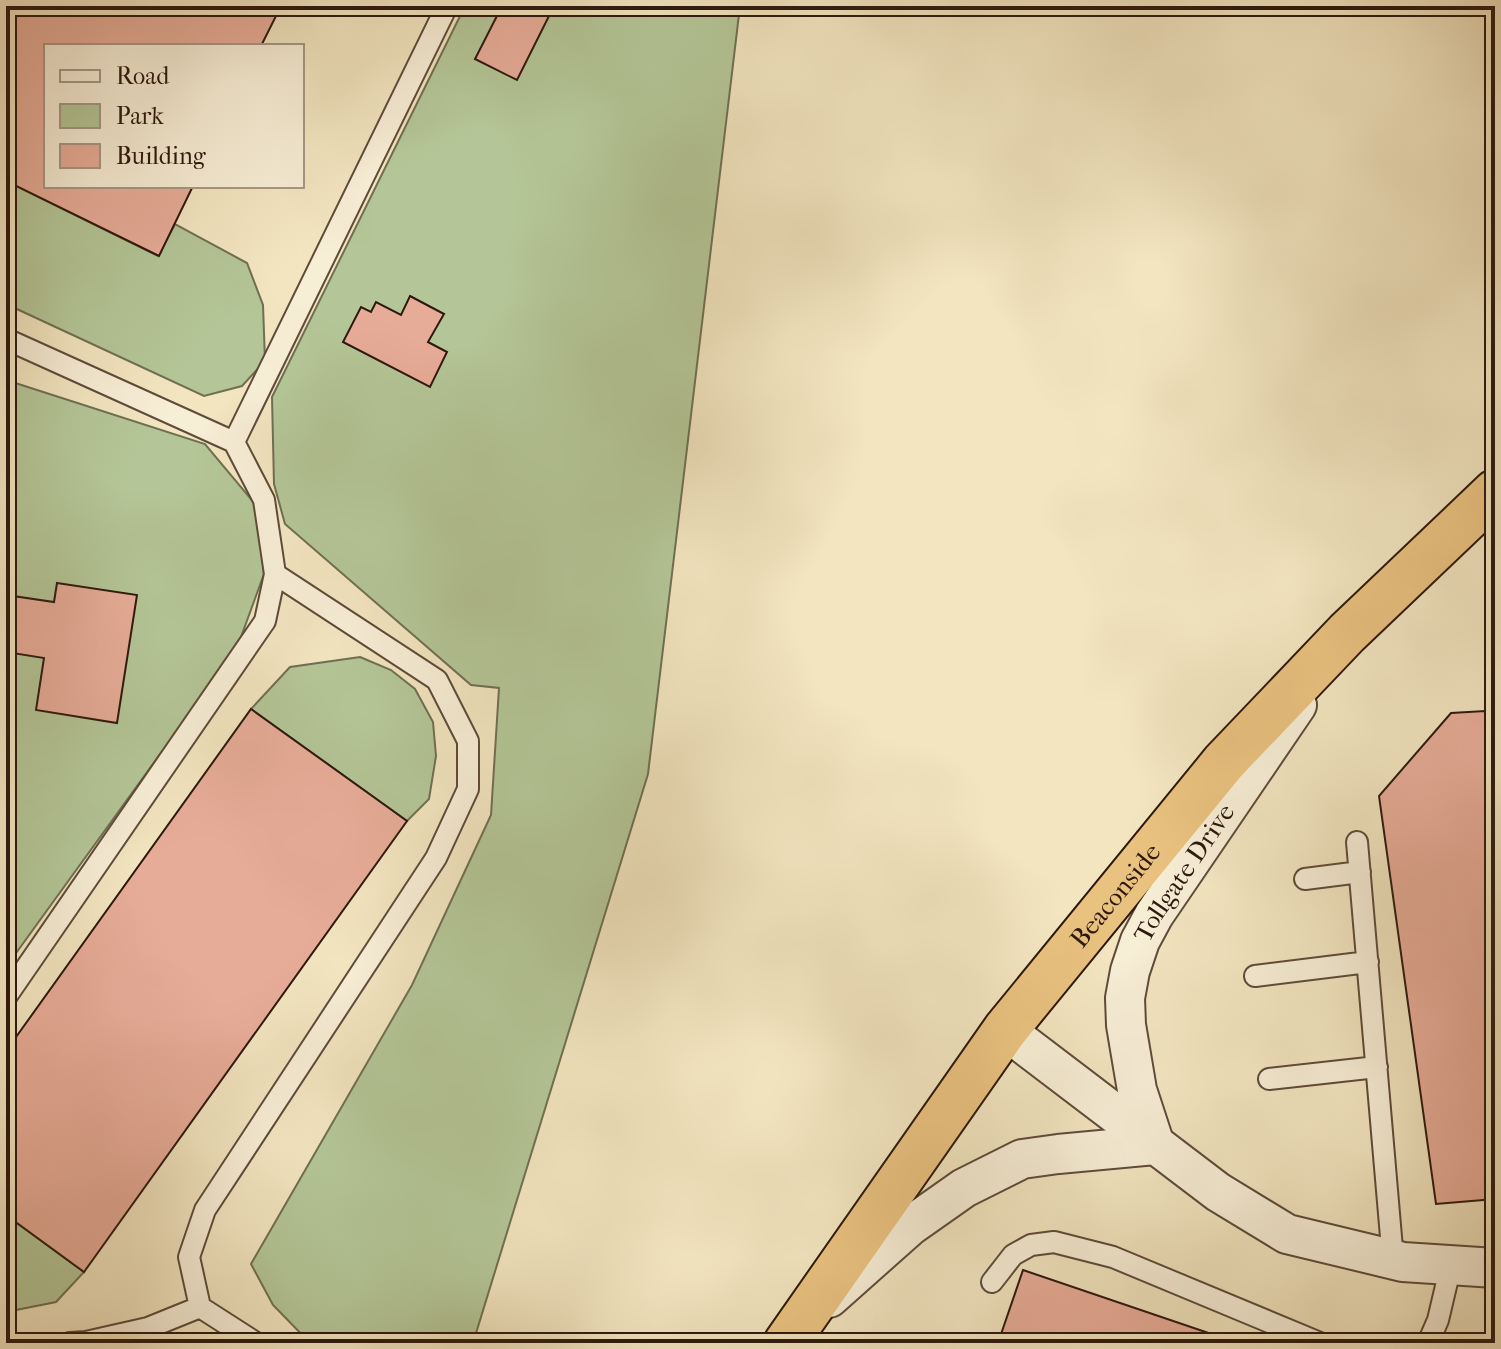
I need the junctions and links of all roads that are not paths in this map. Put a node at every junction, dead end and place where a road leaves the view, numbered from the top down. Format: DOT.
graph roads {
  1 [pos="447,6"];
  2 [pos="6,339"];
  3 [pos="234,442"];
  4 [pos="1495,492"];
  5 [pos="275,574"];
  6 [pos="1347,633"];
  7 [pos="1357,842"];
  8 [pos="1360,872"];
  9 [pos="1305,879"];
  10 [pos="1368,962"];
  11 [pos="1255,976"];
  12 [pos="6,997"];
  13 [pos="1005,1030"];
  14 [pos="1377,1067"];
  15 [pos="1269,1079"];
  16 [pos="1155,1145"];
  17 [pos="1393,1260"];
  18 [pos="1451,1265"];
  19 [pos="1495,1268"];
  20 [pos="992,1282"];
  21 [pos="200,1307"];
  22 [pos="1274,1334"];
  23 [pos="790,1336"];
  24 [pos="70,1343"];
  25 [pos="256,1343"];
  26 [pos="1320,1343"];
  27 [pos="1428,1343"];
  1 -- 3 [label="lane"];
  2 -- 3 [label="lane"];
  3 -- 5 [label="lane"];
  4 -- 6 [label="highway, Beaconside"];
  5 -- 12 [label="lane"];
  5 -- 21 [label="lane"];
  6 -- 13 [label="highway, Beaconside"];
  6 -- 16 [label="street, Tollgate Drive"];
  7 -- 8 [label="lane"];
  8 -- 9 [label="lane"];
  8 -- 10 [label="lane"];
  10 -- 11 [label="lane"];
  10 -- 14 [label="lane"];
  13 -- 16 [label="street"];
  13 -- 23 [label="highway, Beaconside"];
  14 -- 15 [label="lane"];
  14 -- 17 [label="lane"];
  16 -- 17 [label="street"];
  16 -- 23 [label="street"];
  17 -- 18 [label="street"];
  18 -- 19 [label="street"];
  18 -- 27 [label="lane"];
  20 -- 22 [label="lane"];
  21 -- 24 [label="lane"];
  21 -- 25 [label="lane"];
  22 -- 26 [label="lane"];
}
